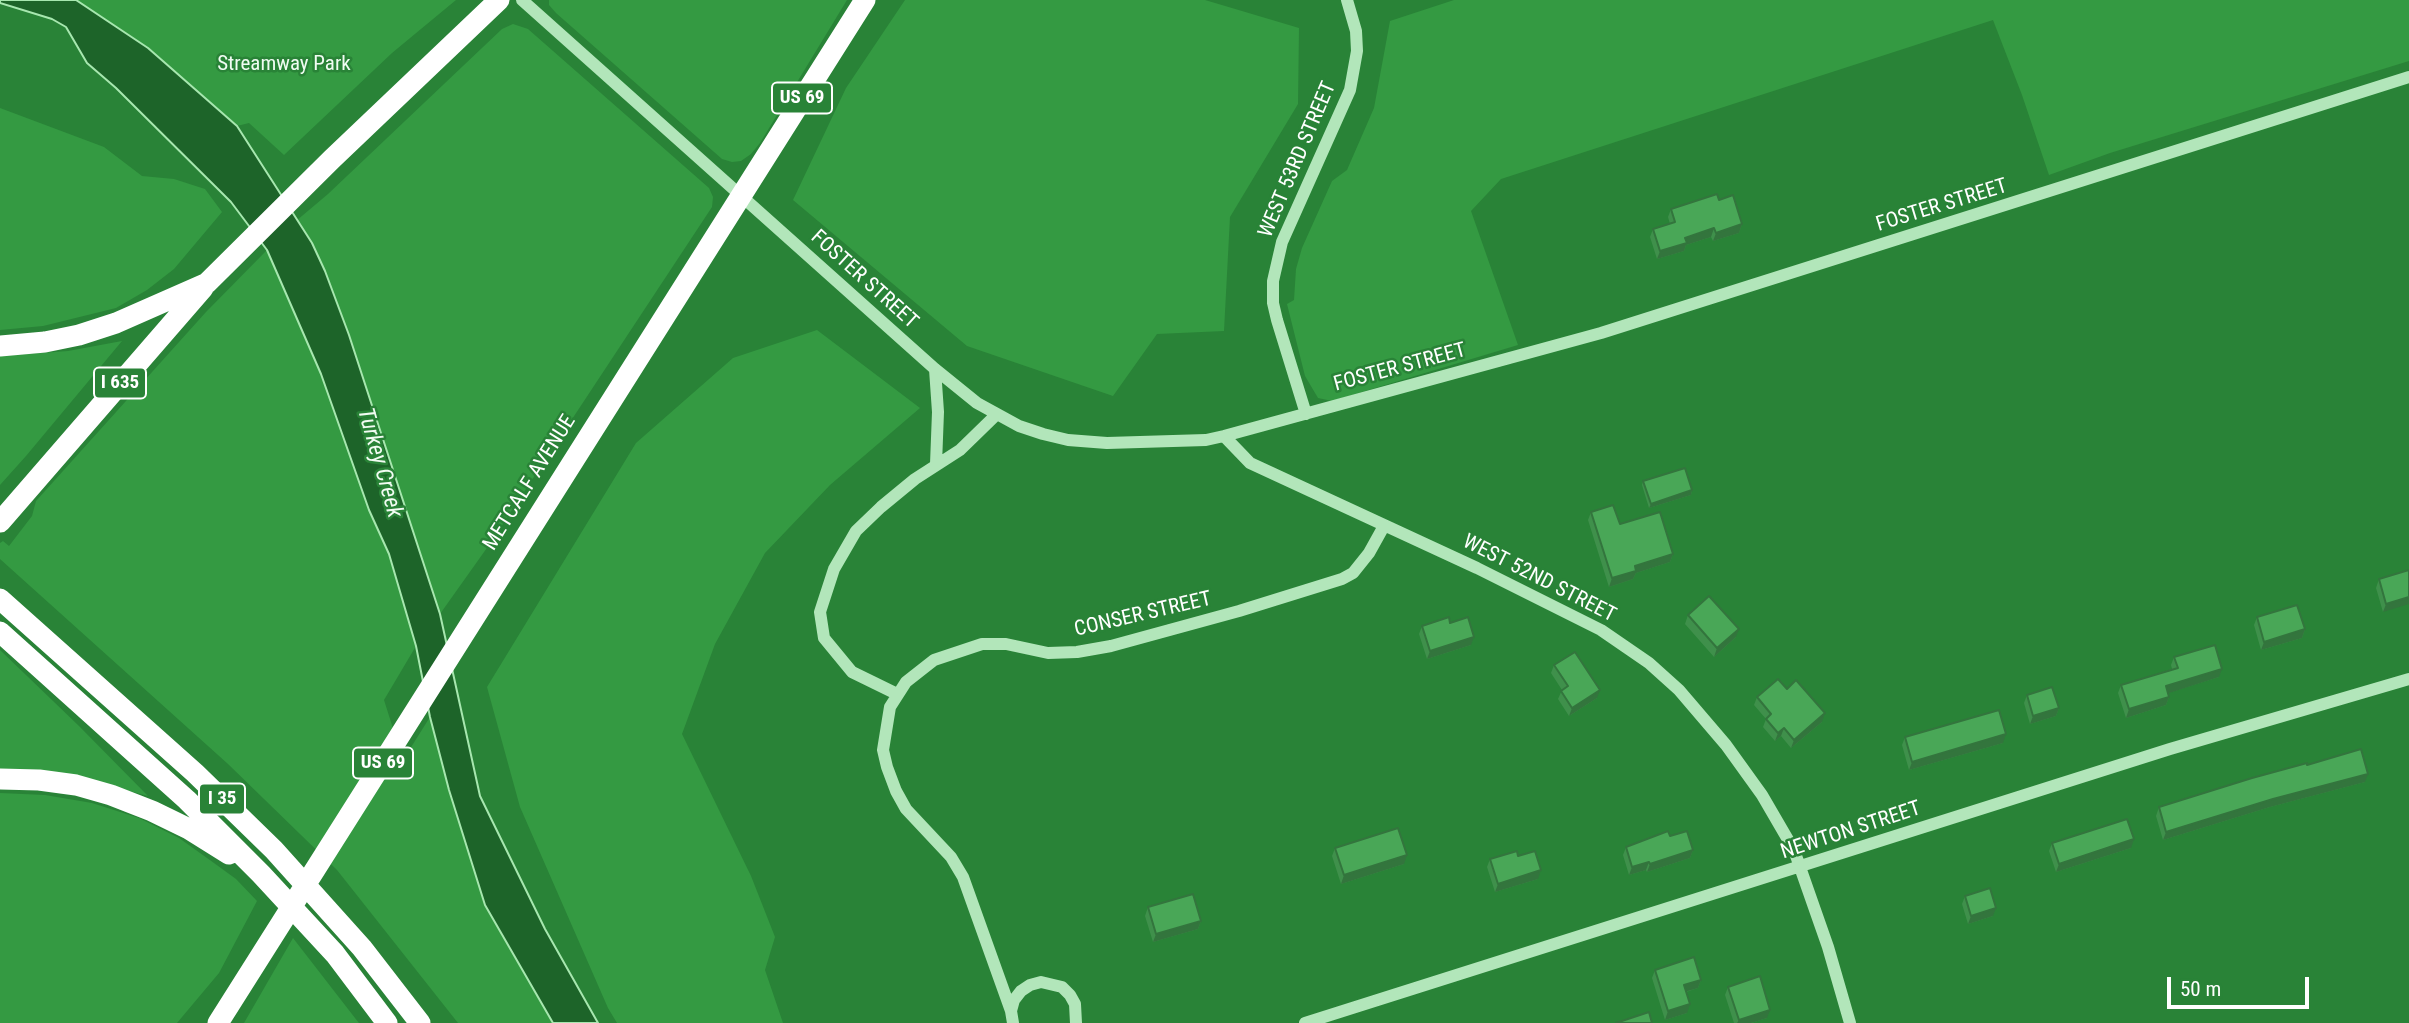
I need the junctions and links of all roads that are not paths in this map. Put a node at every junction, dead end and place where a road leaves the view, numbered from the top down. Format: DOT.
graph roads {
  1 [pos="499,0"];
  2 [pos="522,0"];
  3 [pos="865,0"];
  4 [pos="1348,0"];
  5 [pos="2409,77"];
  6 [pos="742,197"];
  7 [pos="207,284"];
  8 [pos="0,346"];
  9 [pos="935,369"];
  10 [pos="997,414"];
  11 [pos="1307,414"];
  12 [pos="1224,436"];
  13 [pos="936,464"];
  14 [pos="0,522"];
  15 [pos="1384,526"];
  16 [pos="0,599"];
  17 [pos="0,632"];
  18 [pos="2409,679"];
  19 [pos="897,694"];
  20 [pos="0,779"];
  21 [pos="1801,867"];
  22 [pos="261,874"];
  23 [pos="239,993"];
  24 [pos="1012,1017"];
  25 [pos="205,1023"];
  26 [pos="218,1023"];
  27 [pos="387,1023"];
  28 [pos="421,1023"];
  29 [pos="1076,1023"];
  30 [pos="1306,1023"];
  31 [pos="1850,1023"];
  1 -- 7 [label="highway"];
  2 -- 6 [label="street, FOSTER STREET"];
  3 -- 6 [label="highway, METCALF AVENUE / US 69"];
  4 -- 11 [label="street, WEST 53RD STREET"];
  5 -- 11 [label="street, FOSTER STREET"];
  6 -- 9 [label="street, FOSTER STREET"];
  6 -- 23 [label="highway, METCALF AVENUE / US 69"];
  7 -- 8 [label="highway"];
  7 -- 14 [label="highway, I 635"];
  9 -- 10 [label="street, FOSTER STREET"];
  9 -- 13 [label="street"];
  10 -- 12 [label="street, FOSTER STREET"];
  10 -- 13 [label="street"];
  11 -- 12 [label="street, FOSTER STREET"];
  12 -- 15 [label="street, WEST 52ND STREET"];
  13 -- 19 [label="street"];
  15 -- 19 [label="street, CONSER STREET"];
  15 -- 21 [label="street, WEST 52ND STREET"];
  16 -- 28 [label="highway, I 35"];
  17 -- 22 [label="highway"];
  18 -- 21 [label="street, NEWTON STREET"];
  19 -- 24 [label="street, CONSER STREET"];
  20 -- 22 [label="highway"];
  21 -- 30 [label="street, NEWTON STREET"];
  21 -- 31 [label="street, WEST 52ND STREET"];
  22 -- 27 [label="highway"];
  23 -- 25 [label="highway, US 69"];
  23 -- 26 [label="highway"];
  24 -- 29 [label="street"];
}
